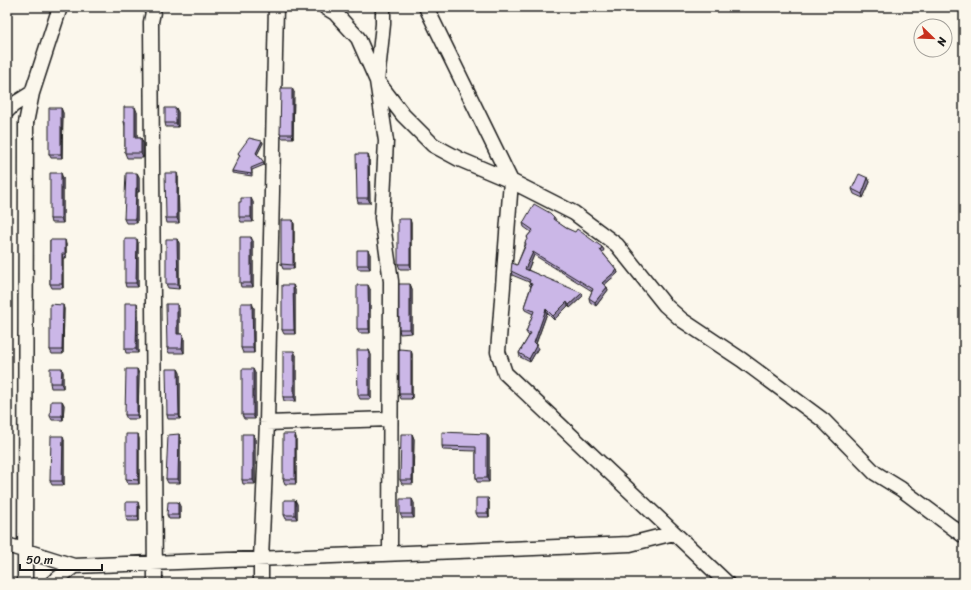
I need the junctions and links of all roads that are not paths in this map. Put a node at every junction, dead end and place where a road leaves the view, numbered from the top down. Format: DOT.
graph roads {
  1 [pos="60,7"];
  2 [pos="154,7"];
  3 [pos="276,7"];
  4 [pos="325,7"];
  5 [pos="383,7"];
  6 [pos="426,7"];
  7 [pos="377,82"];
  8 [pos="32,93"];
  9 [pos="7,111"];
  10 [pos="511,181"];
  11 [pos="390,419"];
  12 [pos="267,423"];
  13 [pos="674,533"];
  14 [pos="964,536"];
  15 [pos="7,545"];
  16 [pos="25,550"];
  17 [pos="390,554"];
  18 [pos="261,559"];
  19 [pos="155,563"];
  20 [pos="74,566"];
  21 [pos="25,583"];
  22 [pos="52,583"];
  23 [pos="155,583"];
  24 [pos="261,583"];
  25 [pos="727,583"];
  1 -- 8 [label="street"];
  2 -- 19 [label="street"];
  3 -- 12 [label="street"];
  4 -- 7 [label="street"];
  5 -- 7 [label="street"];
  6 -- 10 [label="street"];
  7 -- 10 [label="street"];
  7 -- 11 [label="street"];
  8 -- 9 [label="street"];
  8 -- 16 [label="street"];
  10 -- 13 [label="street"];
  10 -- 14 [label="street"];
  11 -- 12 [label="street"];
  11 -- 17 [label="street"];
  12 -- 18 [label="street"];
  13 -- 17 [label="street"];
  13 -- 25 [label="street"];
  15 -- 16 [label="street"];
  16 -- 20 [label="street"];
  16 -- 21 [label="street"];
  17 -- 18 [label="street"];
  18 -- 19 [label="street"];
  18 -- 24 [label="street"];
  19 -- 20 [label="street"];
  19 -- 23 [label="street"];
  20 -- 22 [label="street"];
}
